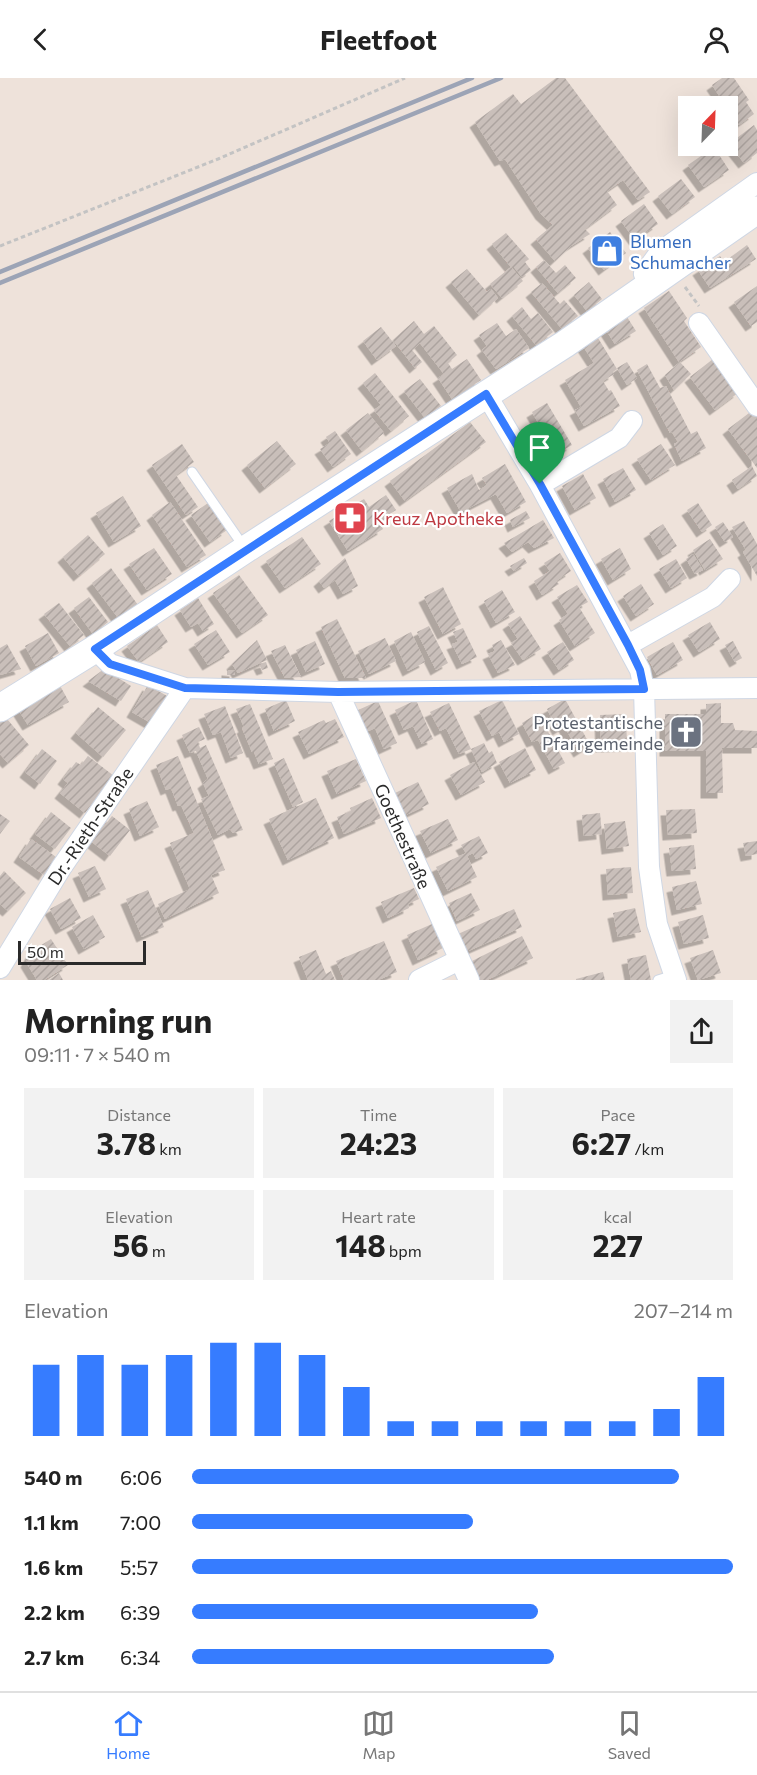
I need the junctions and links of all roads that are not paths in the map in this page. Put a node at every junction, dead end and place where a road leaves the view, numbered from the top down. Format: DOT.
graph roads {
  1 [pos="757,183"];
  2 [pos="757,210"];
  3 [pos="650,285"];
  4 [pos="699,323"];
  5 [pos="486,394"];
  6 [pos="757,406"];
  7 [pos="632,421"];
  8 [pos="192,472"];
  9 [pos="540,484"];
  10 [pos="246,549"];
  11 [pos="730,579"];
  12 [pos="628,645"];
  13 [pos="95,649"];
  14 [pos="185,688"];
  15 [pos="757,688"];
  16 [pos="644,689"];
  17 [pos="338,692"];
  18 [pos="0,708"];
  19 [pos="459,960"];
  20 [pos="0,968"];
  21 [pos="669,978"];
  22 [pos="419,980"];
  23 [pos="469,980"];
  1 -- 3 [label="street"];
  2 -- 3 [label="main road"];
  3 -- 5 [label="main road"];
  4 -- 6 [label="street"];
  5 -- 9 [label="street"];
  5 -- 10 [label="main road"];
  7 -- 9 [label="street"];
  8 -- 10 [label="lane"];
  9 -- 12 [label="street"];
  10 -- 13 [label="main road"];
  11 -- 12 [label="street"];
  12 -- 16 [label="street"];
  13 -- 14 [label="street"];
  13 -- 18 [label="main road"];
  14 -- 17 [label="street"];
  14 -- 20 [label="street, Dr.-Rieth-Straße"];
  15 -- 16 [label="street"];
  16 -- 17 [label="street"];
  16 -- 21 [label="street"];
  17 -- 19 [label="street, Goethestraße"];
  19 -- 22 [label="street"];
  19 -- 23 [label="street, Goethestraße"];
}
